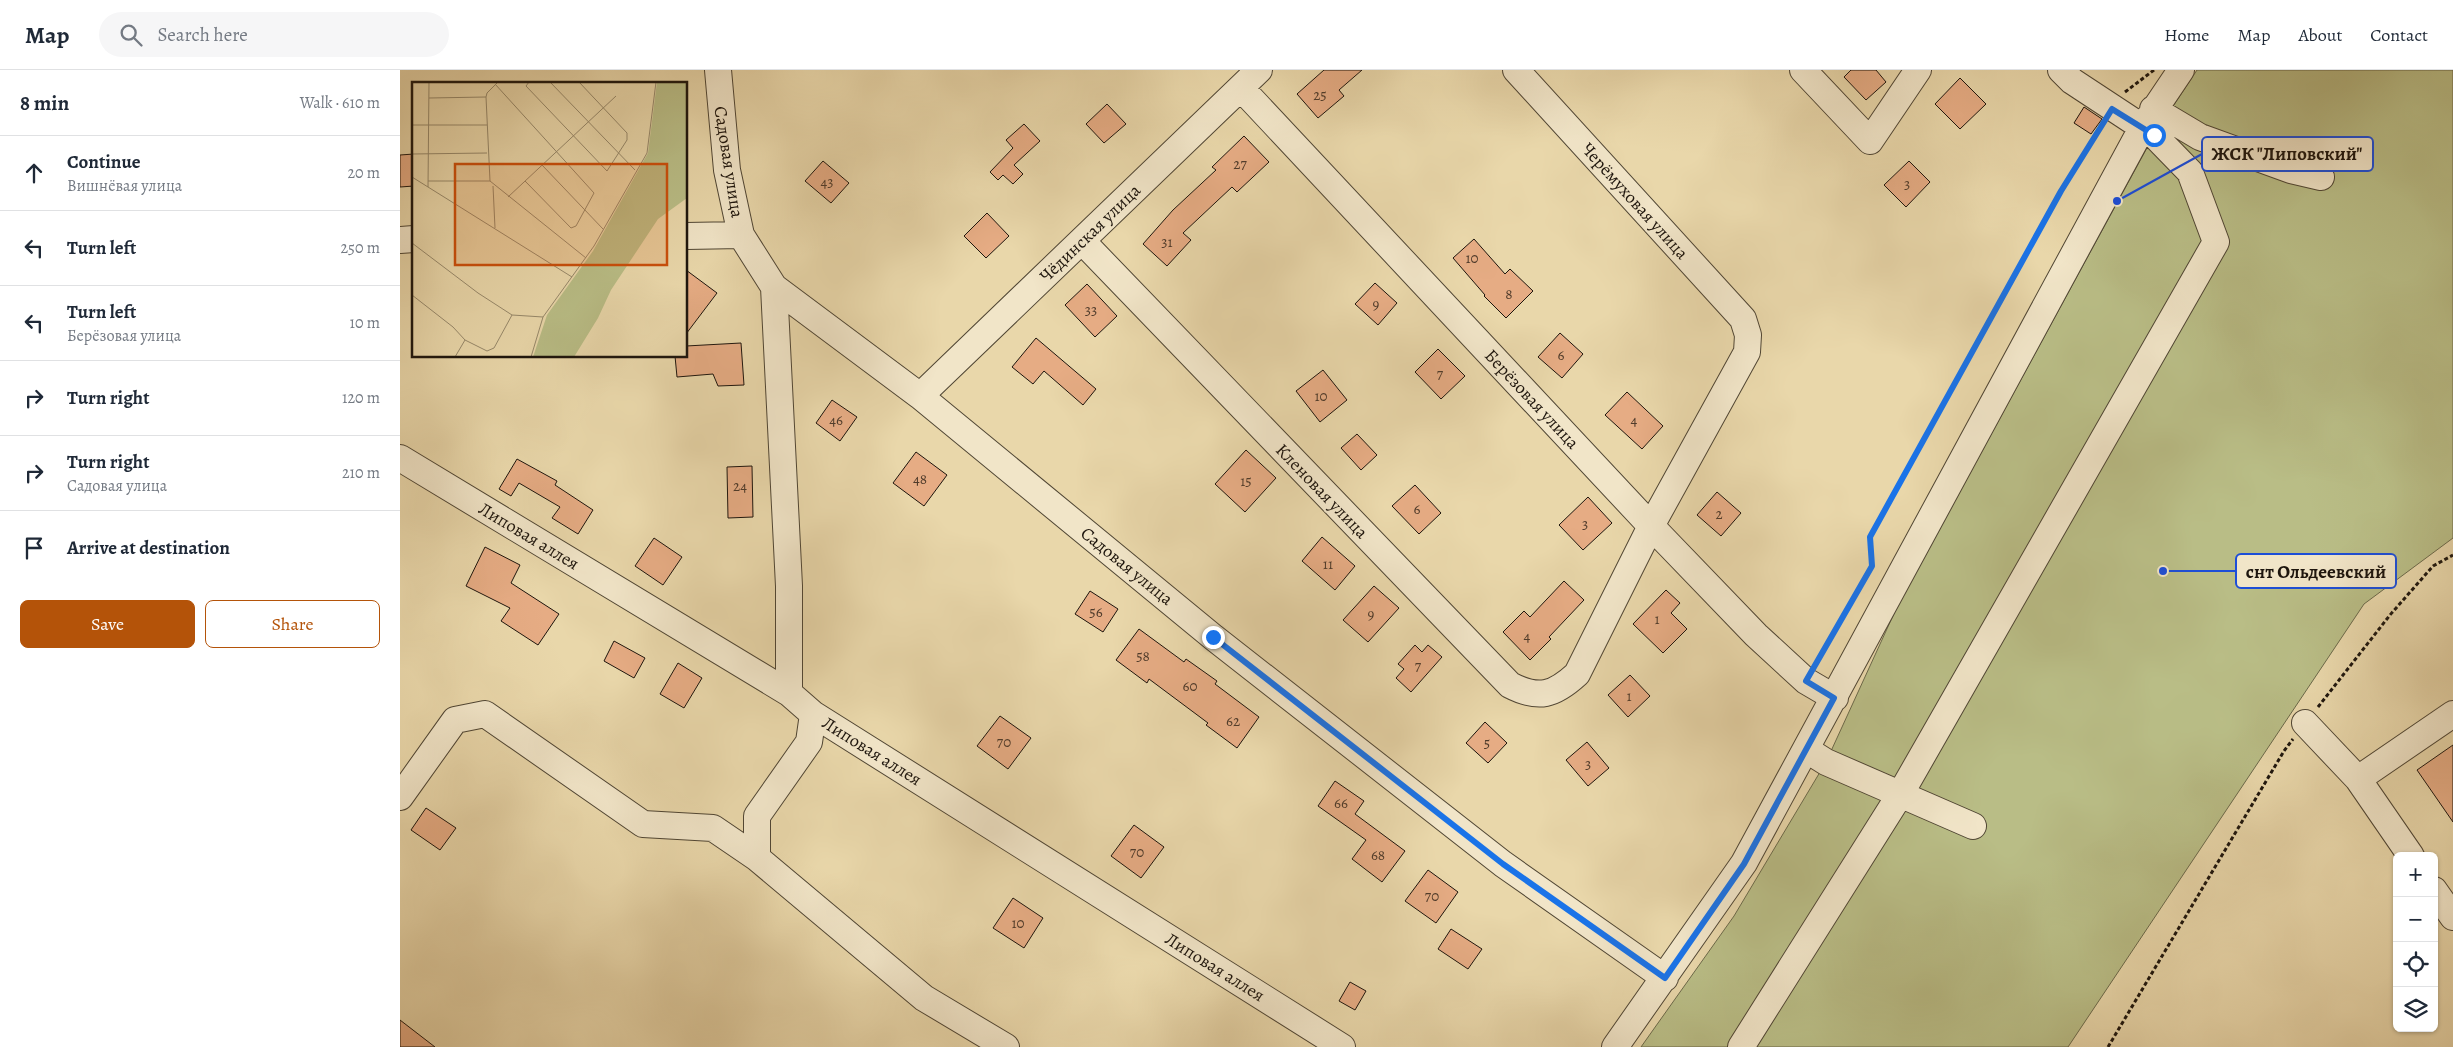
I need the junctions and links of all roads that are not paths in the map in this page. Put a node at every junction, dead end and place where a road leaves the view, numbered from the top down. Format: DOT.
graph roads {
  1 [pos="718,70"];
  2 [pos="1516,70"];
  3 [pos="1803,70"];
  4 [pos="1918,70"];
  5 [pos="2061,70"];
  6 [pos="2181,70"];
  7 [pos="1250,79"];
  8 [pos="2148,119"];
  9 [pos="2321,177"];
  10 [pos="741,235"];
  11 [pos="688,236"];
  12 [pos="1082,241"];
  13 [pos="774,287"];
  14 [pos="920,396"];
  15 [pos="400,458"];
  16 [pos="1651,526"];
  17 [pos="790,693"];
  18 [pos="1834,698"];
  19 [pos="813,714"];
  20 [pos="2453,714"];
  21 [pos="2305,723"];
  22 [pos="1807,750"];
  23 [pos="2358,779"];
  24 [pos="1901,793"];
  25 [pos="400,797"];
  26 [pos="1973,826"];
  27 [pos="2408,852"];
  28 [pos="757,858"];
  29 [pos="2438,896"];
  30 [pos="2453,917"];
  31 [pos="1665,978"];
  32 [pos="1006,1047"];
  33 [pos="1342,1047"];
  34 [pos="1615,1047"];
  35 [pos="1741,1047"];
  1 -- 10 [label="street, Садовая улица"];
  2 -- 16 [label="street, Черёмуховая улица"];
  3 -- 4 [label="street"];
  5 -- 8 [label="street"];
  6 -- 8 [label="street"];
  7 -- 12 [label="street, Чёдинская улица"];
  7 -- 16 [label="street, Берёзовая улица"];
  8 -- 9 [label="street"];
  8 -- 18 [label="street"];
  8 -- 24 [label="street"];
  10 -- 11 [label="street"];
  10 -- 13 [label="street, Садовая улица"];
  12 -- 14 [label="street, Чёдинская улица"];
  12 -- 16 [label="street, Кленовая улица"];
  13 -- 14 [label="street, Садовая улица"];
  13 -- 17 [label="street"];
  14 -- 31 [label="street, Садовая улица"];
  15 -- 17 [label="street, Липовая аллея"];
  16 -- 18 [label="street, Берёзовая улица"];
  17 -- 19 [label="street, Липовая аллея"];
  18 -- 22 [label="street"];
  19 -- 28 [label="street"];
  19 -- 33 [label="street, Липовая аллея"];
  20 -- 23 [label="street"];
  21 -- 23 [label="street"];
  22 -- 24 [label="street"];
  22 -- 31 [label="street"];
  23 -- 27 [label="street"];
  24 -- 26 [label="street"];
  24 -- 35 [label="street"];
  25 -- 28 [label="street"];
  28 -- 32 [label="street"];
  29 -- 30 [label="street"];
  31 -- 34 [label="street"];
}
